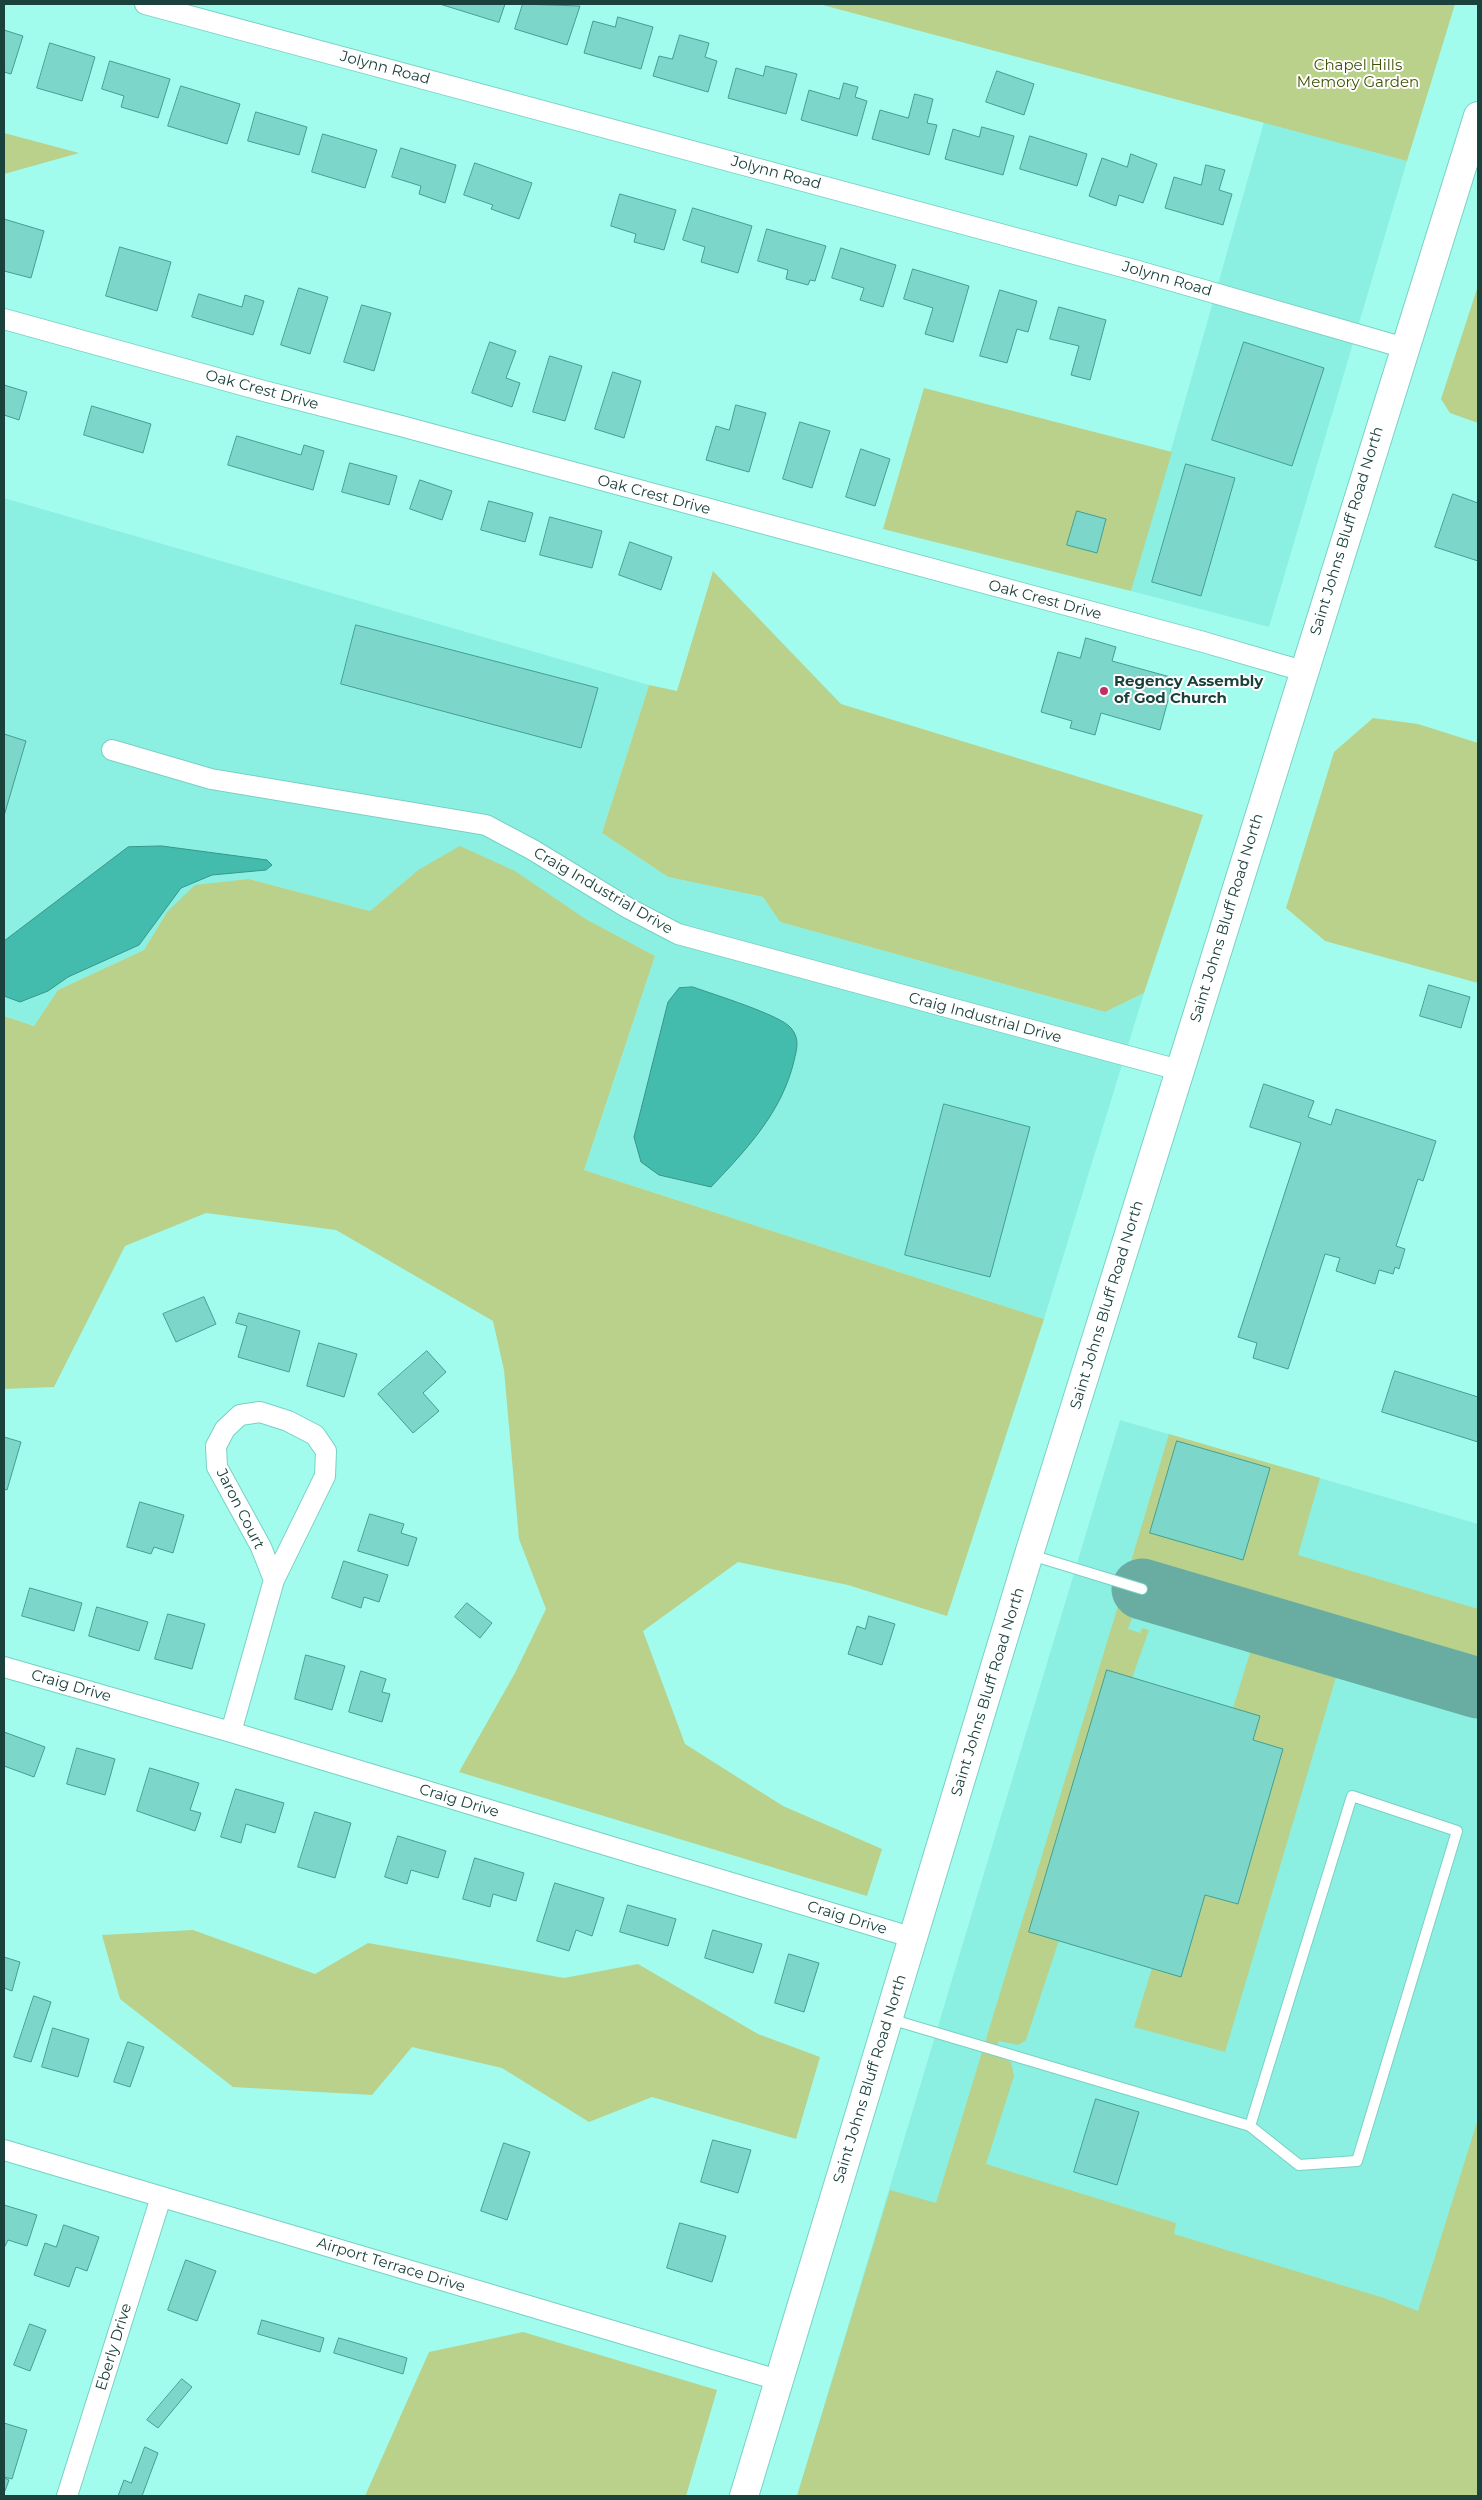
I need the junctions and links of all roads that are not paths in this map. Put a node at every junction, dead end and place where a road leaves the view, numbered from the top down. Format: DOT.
graph roads {
  1 [pos="145,4"];
  2 [pos="1478,116"];
  3 [pos="4,319"];
  4 [pos="1405,348"];
  5 [pos="1303,671"];
  6 [pos="112,750"];
  7 [pos="1179,1070"];
  8 [pos="1029,1554"];
  9 [pos="274,1580"];
  10 [pos="1142,1589"];
  11 [pos="4,1667"];
  12 [pos="231,1732"];
  13 [pos="914,1938"];
  14 [pos="889,2019"];
  15 [pos="1250,2126"];
  16 [pos="4,2150"];
  17 [pos="161,2197"];
  18 [pos="778,2380"];
  19 [pos="67,2496"];
  20 [pos="744,2496"];
  1 -- 4 [label="street, Jolynn Road"];
  2 -- 4 [label="main road, Saint Johns Bluff Road North"];
  3 -- 5 [label="street, Oak Crest Drive"];
  4 -- 5 [label="main road, Saint Johns Bluff Road North"];
  5 -- 7 [label="main road, Saint Johns Bluff Road North"];
  6 -- 7 [label="street, Craig Industrial Drive"];
  7 -- 8 [label="main road, Saint Johns Bluff Road North"];
  8 -- 10 [label="lane"];
  8 -- 13 [label="main road, Saint Johns Bluff Road North"];
  9 -- 9 [label="street, Jaron Court"];
  9 -- 12 [label="street, Jaron Court"];
  11 -- 12 [label="street, Craig Drive"];
  12 -- 13 [label="street, Craig Drive"];
  13 -- 14 [label="main road, Saint Johns Bluff Road North"];
  14 -- 15 [label="lane"];
  14 -- 18 [label="main road, Saint Johns Bluff Road North"];
  15 -- 15 [label="lane"];
  16 -- 17 [label="street, Airport Terrace Drive"];
  17 -- 18 [label="street, Airport Terrace Drive"];
  17 -- 19 [label="street, Eberly Drive"];
  18 -- 20 [label="main road, Saint Johns Bluff Road North"];
}
